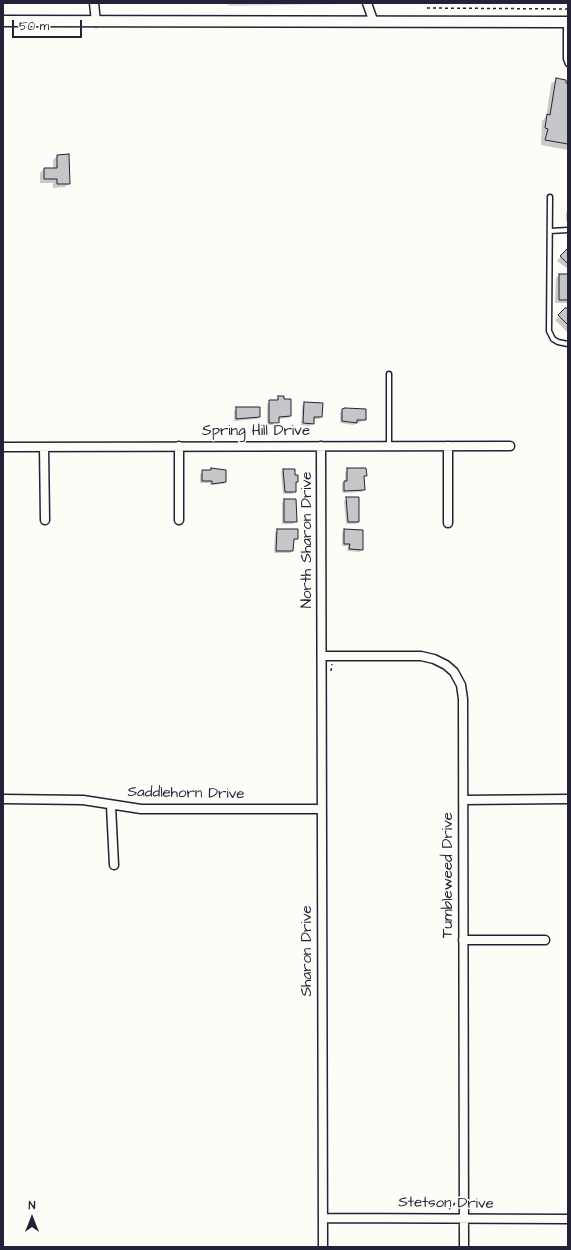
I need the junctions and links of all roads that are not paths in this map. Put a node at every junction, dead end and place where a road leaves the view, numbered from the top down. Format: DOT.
graph roads {
  1 [pos="94,3"];
  2 [pos="367,3"];
  3 [pos="373,20"];
  4 [pos="3,21"];
  5 [pos="96,22"];
  6 [pos="567,22"];
  7 [pos="568,64"];
  8 [pos="550,197"];
  9 [pos="568,230"];
  10 [pos="550,231"];
  11 [pos="568,344"];
  12 [pos="389,374"];
  13 [pos="179,446"];
  14 [pos="321,446"];
  15 [pos="390,446"];
  16 [pos="448,446"];
  17 [pos="510,446"];
  18 [pos="3,447"];
  19 [pos="44,447"];
  20 [pos="44,520"];
  21 [pos="179,520"];
  22 [pos="448,523"];
  23 [pos="322,656"];
  24 [pos="3,799"];
  25 [pos="568,799"];
  26 [pos="463,800"];
  27 [pos="112,806"];
  28 [pos="322,809"];
  29 [pos="114,865"];
  30 [pos="463,940"];
  31 [pos="545,940"];
  32 [pos="464,1217"];
  33 [pos="323,1218"];
  34 [pos="568,1219"];
  35 [pos="323,1247"];
  36 [pos="464,1247"];
  1 -- 5 [label="street"];
  2 -- 3 [label="street"];
  3 -- 5 [label="street"];
  3 -- 6 [label="street"];
  4 -- 5 [label="street"];
  6 -- 7 [label="lane"];
  8 -- 10 [label="lane"];
  9 -- 10 [label="lane"];
  10 -- 11 [label="lane"];
  12 -- 15 [label="lane"];
  13 -- 14 [label="street, Spring Hill Drive"];
  13 -- 19 [label="street, Spring Hill Drive"];
  13 -- 21 [label="street"];
  14 -- 15 [label="street, Spring Hill Drive"];
  14 -- 23 [label="street, North Sharon Drive"];
  15 -- 16 [label="street, Spring Hill Drive"];
  16 -- 17 [label="street, Spring Hill Drive"];
  16 -- 22 [label="street"];
  18 -- 19 [label="street, Spring Hill Drive"];
  19 -- 20 [label="street"];
  23 -- 26 [label="street, Tumbleweed Drive"];
  23 -- 28 [label="street, Sharon Drive"];
  24 -- 27 [label="street, Saddlehorn Drive"];
  25 -- 26 [label="street"];
  26 -- 30 [label="street, Tumbleweed Drive"];
  27 -- 28 [label="street, Saddlehorn Drive"];
  27 -- 29 [label="street"];
  28 -- 33 [label="street, Sharon Drive"];
  30 -- 31 [label="street"];
  30 -- 32 [label="street, Tumbleweed Drive"];
  32 -- 33 [label="street, Stetson Drive"];
  32 -- 34 [label="street, Stetson Drive"];
  32 -- 36 [label="street, Tumbleweed Drive"];
  33 -- 35 [label="street, Sharon Drive"];
}
